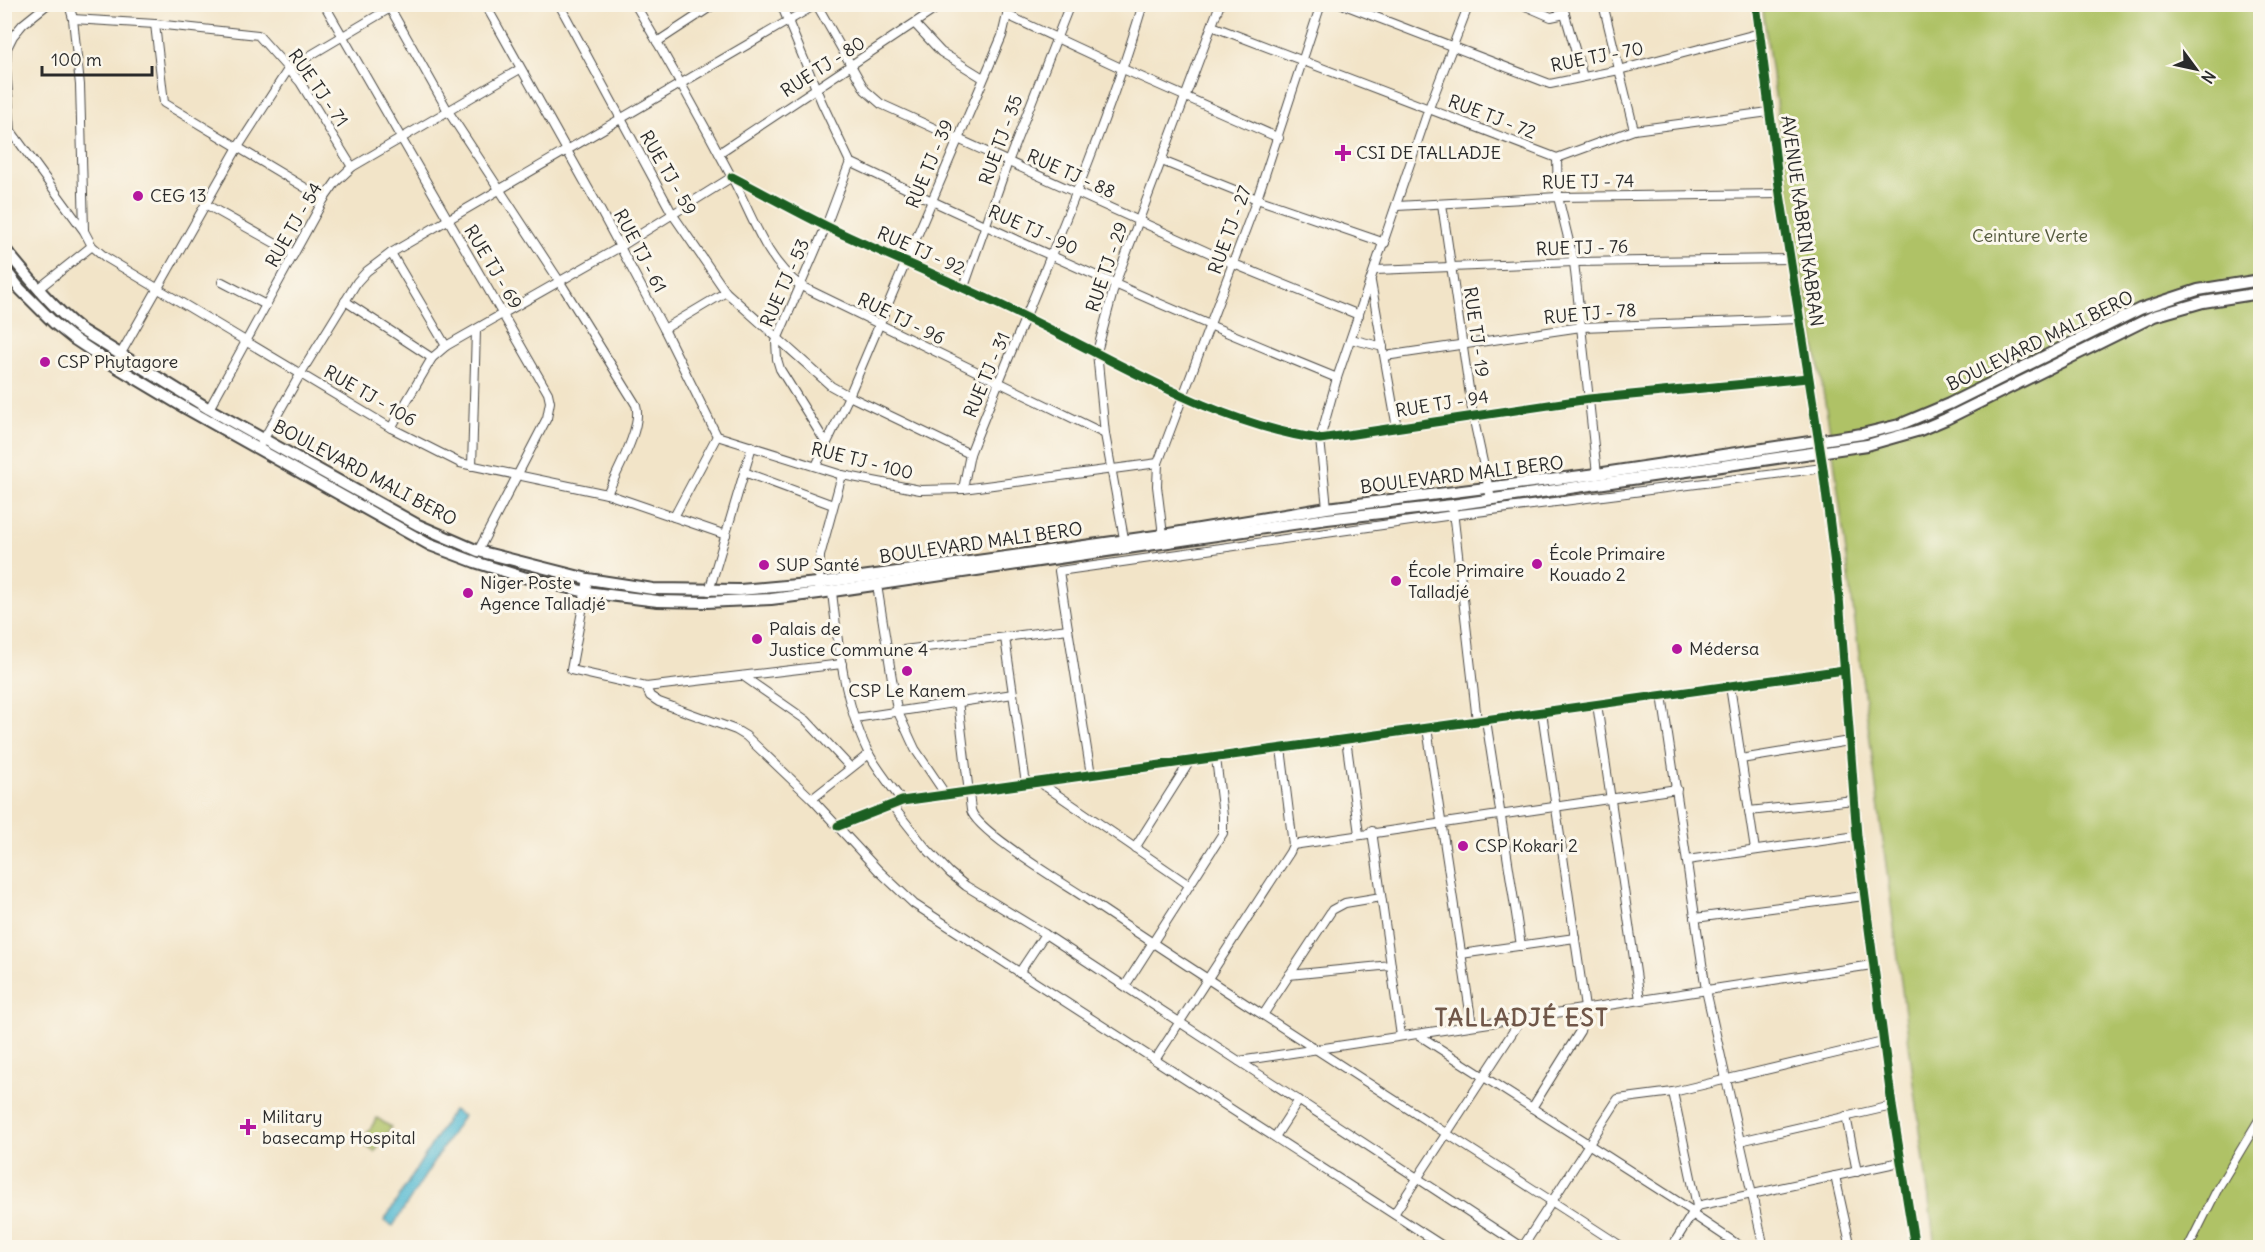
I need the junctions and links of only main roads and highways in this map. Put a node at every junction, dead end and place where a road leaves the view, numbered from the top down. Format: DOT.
graph roads {
  1 [pos="4,248"];
  2 [pos="4,268"];
  3 [pos="2260,280"];
  4 [pos="2260,293"];
  5 [pos="1837,444"];
  6 [pos="1802,450"];
  7 [pos="1490,494"];
  8 [pos="1125,545"];
  9 [pos="819,588"];
  1 -- 9 [label="main road, BOULEVARD MALI BERO"];
  2 -- 9 [label="main road, BOULEVARD MALI BERO"];
  3 -- 5 [label="main road, BOULEVARD MALI BERO"];
  4 -- 5 [label="main road, BOULEVARD MALI BERO"];
  5 -- 6 [label="main road"];
  6 -- 7 [label="main road, BOULEVARD MALI BERO"];
  6 -- 7 [label="main road, BOULEVARD MALI BERO"];
  7 -- 8 [label="main road, BOULEVARD MALI BERO"];
  7 -- 8 [label="main road, BOULEVARD MALI BERO"];
  8 -- 9 [label="main road, BOULEVARD MALI BERO"];
  8 -- 9 [label="main road, BOULEVARD MALI BERO"];
}
